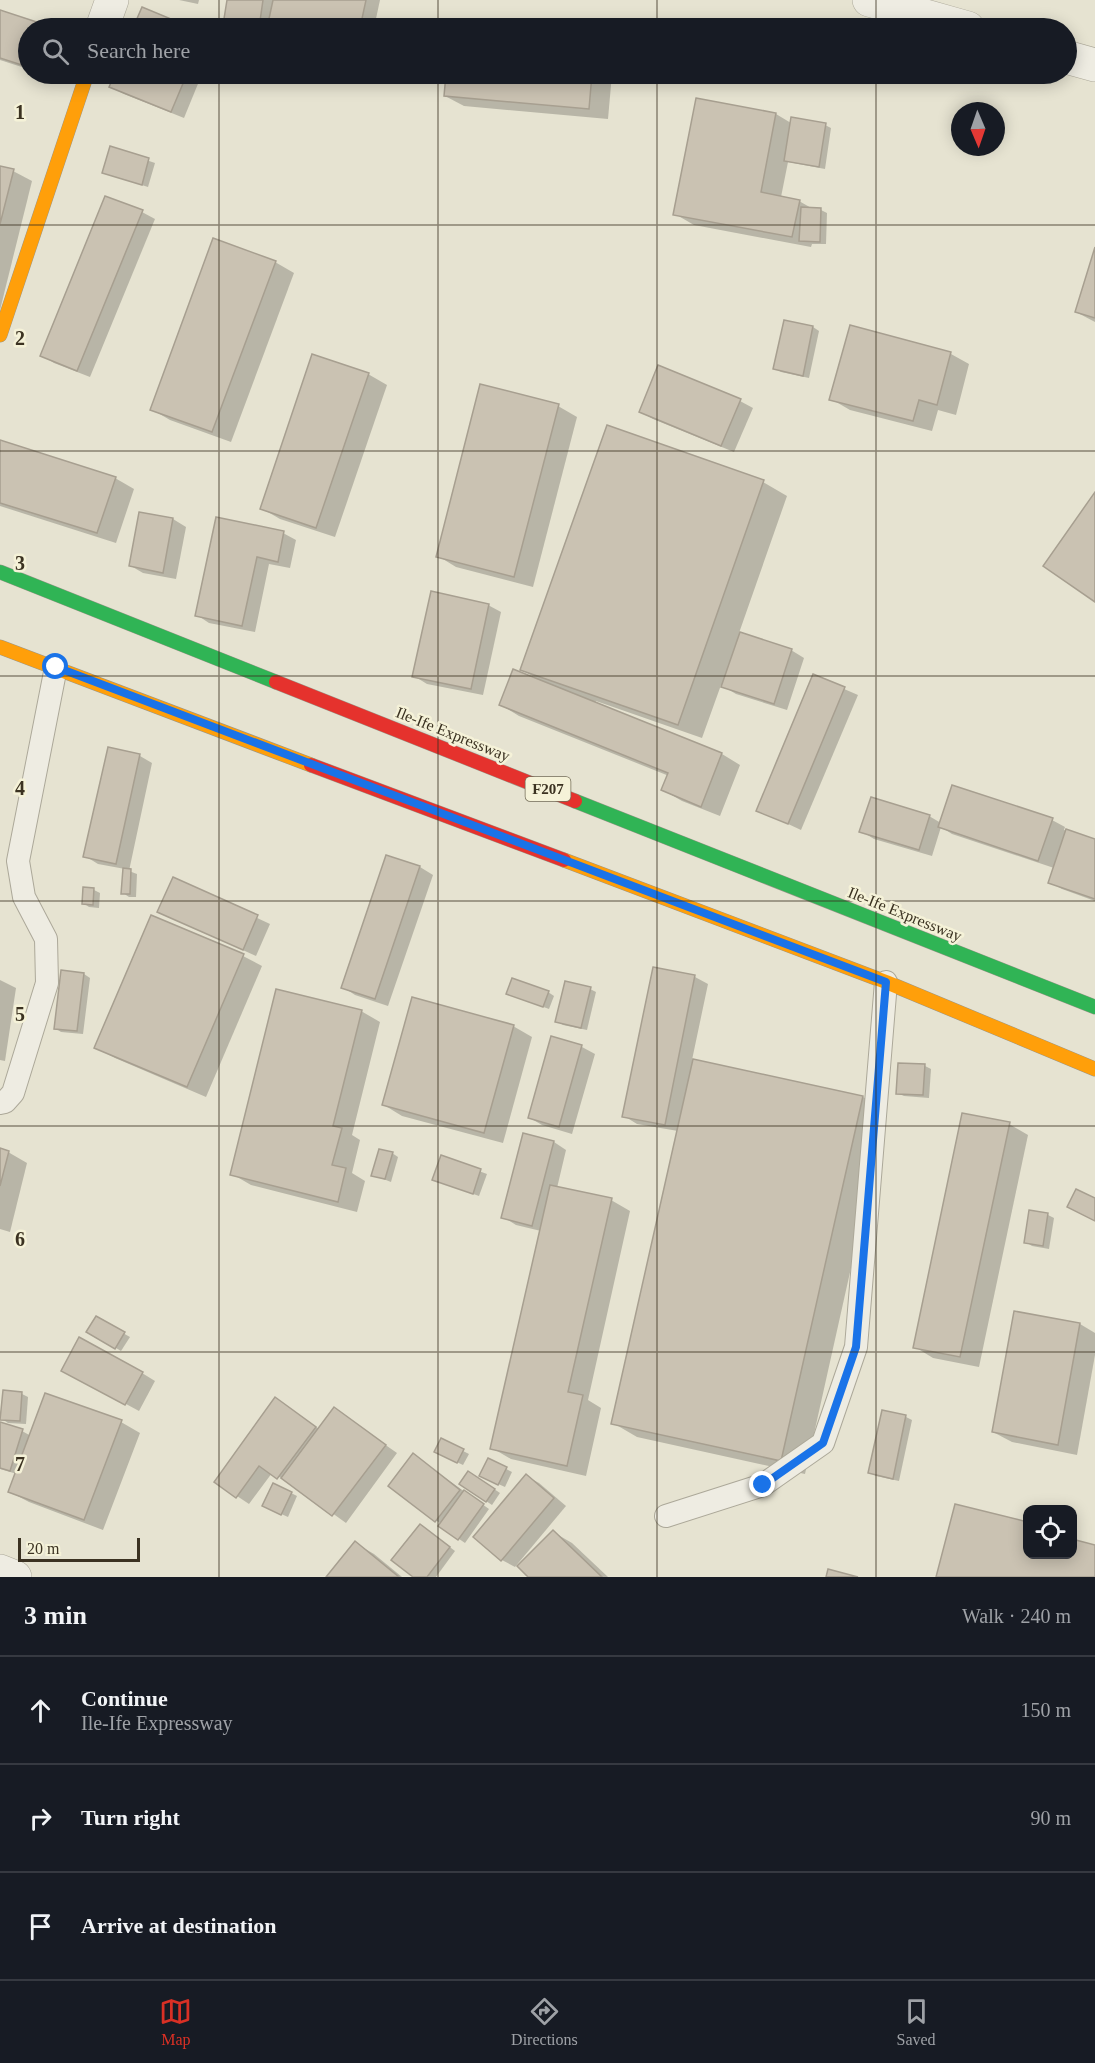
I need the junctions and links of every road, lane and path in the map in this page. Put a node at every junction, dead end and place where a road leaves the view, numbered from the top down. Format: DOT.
graph roads {
  1 [pos="112,0"];
  2 [pos="869,0"];
  3 [pos="106,18"];
  4 [pos="933,18"];
  5 [pos="1077,60"];
  6 [pos="1095,65"];
  7 [pos="84,84"];
  8 [pos="0,335"];
  9 [pos="0,572"];
  10 [pos="0,647"];
  11 [pos="56,667"];
  12 [pos="886,982"];
  13 [pos="1095,1007"];
  14 [pos="1095,1069"];
  15 [pos="0,1103"];
  16 [pos="666,1516"];
  17 [pos="0,1571"];
  18 [pos="15,1577"];
  1 -- 3 [label="street"];
  2 -- 4 [label="street"];
  5 -- 6 [label="street"];
  7 -- 8 [label="main road"];
  9 -- 13 [label="main road, Ile-Ife Expressway / F207"];
  10 -- 11 [label="main road"];
  11 -- 12 [label="main road"];
  11 -- 15 [label="lane"];
  12 -- 14 [label="main road"];
  12 -- 16 [label="lane"];
  17 -- 18 [label="street"];
}
